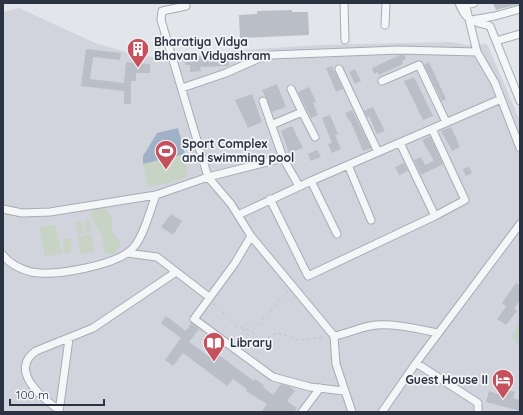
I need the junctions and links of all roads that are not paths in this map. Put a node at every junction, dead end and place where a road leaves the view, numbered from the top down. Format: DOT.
graph roads {
  1 [pos="186,3"];
  2 [pos="344,3"];
  3 [pos="386,3"];
  4 [pos="474,3"];
  5 [pos="463,4"];
  6 [pos="520,9"];
  7 [pos="470,20"];
  8 [pos="385,25"];
  9 [pos="520,34"];
  10 [pos="345,40"];
  11 [pos="496,41"];
  12 [pos="477,52"];
  13 [pos="339,69"];
  14 [pos="382,81"];
  15 [pos="182,88"];
  16 [pos="291,89"];
  17 [pos="501,99"];
  18 [pos="520,100"];
  19 [pos="263,101"];
  20 [pos="302,112"];
  21 [pos="446,122"];
  22 [pos="271,125"];
  23 [pos="432,129"];
  24 [pos="315,137"];
  25 [pos="400,143"];
  26 [pos="520,148"];
  27 [pos="378,152"];
  28 [pos="283,158"];
  29 [pos="348,165"];
  30 [pos="208,177"];
  31 [pos="311,181"];
  32 [pos="299,186"];
  33 [pos="156,195"];
  34 [pos="270,199"];
  35 [pos="3,209"];
  36 [pos="238,215"];
  37 [pos="435,216"];
  38 [pos="371,220"];
  39 [pos="520,224"];
  40 [pos="337,234"];
  41 [pos="251,236"];
  42 [pos="127,253"];
  43 [pos="3,255"];
  44 [pos="176,272"];
  45 [pos="208,299"];
  46 [pos="438,333"];
  47 [pos="334,336"];
  48 [pos="69,339"];
  49 [pos="416,363"];
  50 [pos="320,388"];
  51 [pos="344,391"];
  52 [pos="56,410"];
  53 [pos="302,412"];
  54 [pos="352,412"];
  55 [pos="382,412"];
  56 [pos="478,412"];
  1 -- 15 [label="street"];
  2 -- 10 [label="street"];
  3 -- 8 [label="street"];
  4 -- 5 [label="street"];
  5 -- 7 [label="street"];
  6 -- 7 [label="street"];
  7 -- 11 [label="street"];
  7 -- 12 [label="street"];
  9 -- 11 [label="street"];
  11 -- 18 [label="street"];
  12 -- 15 [label="street"];
  12 -- 17 [label="street"];
  13 -- 27 [label="street"];
  14 -- 21 [label="street"];
  15 -- 30 [label="street"];
  16 -- 20 [label="street"];
  17 -- 21 [label="street"];
  17 -- 26 [label="street"];
  19 -- 22 [label="street"];
  20 -- 22 [label="street"];
  20 -- 24 [label="street"];
  21 -- 23 [label="street"];
  22 -- 28 [label="street"];
  23 -- 25 [label="street"];
  23 -- 37 [label="street"];
  25 -- 27 [label="street"];
  25 -- 37 [label="street"];
  27 -- 29 [label="street"];
  28 -- 30 [label="street"];
  28 -- 32 [label="street"];
  29 -- 31 [label="street"];
  29 -- 38 [label="street"];
  30 -- 33 [label="street"];
  30 -- 36 [label="street"];
  31 -- 32 [label="street"];
  31 -- 40 [label="street"];
  32 -- 34 [label="street"];
  33 -- 35 [label="street"];
  33 -- 42 [label="street"];
  34 -- 36 [label="street"];
  34 -- 37 [label="street"];
  36 -- 41 [label="street"];
  39 -- 46 [label="street"];
  41 -- 45 [label="street"];
  41 -- 47 [label="street"];
  42 -- 43 [label="street"];
  42 -- 44 [label="street"];
  44 -- 45 [label="street"];
  44 -- 48 [label="street"];
  45 -- 50 [label="street"];
  46 -- 47 [label="street"];
  46 -- 49 [label="street"];
  47 -- 51 [label="street"];
  48 -- 52 [label="street"];
  48 -- 52 [label="street"];
  49 -- 55 [label="street"];
  49 -- 56 [label="street"];
  50 -- 51 [label="street"];
  50 -- 53 [label="street"];
  51 -- 54 [label="street"];
}
